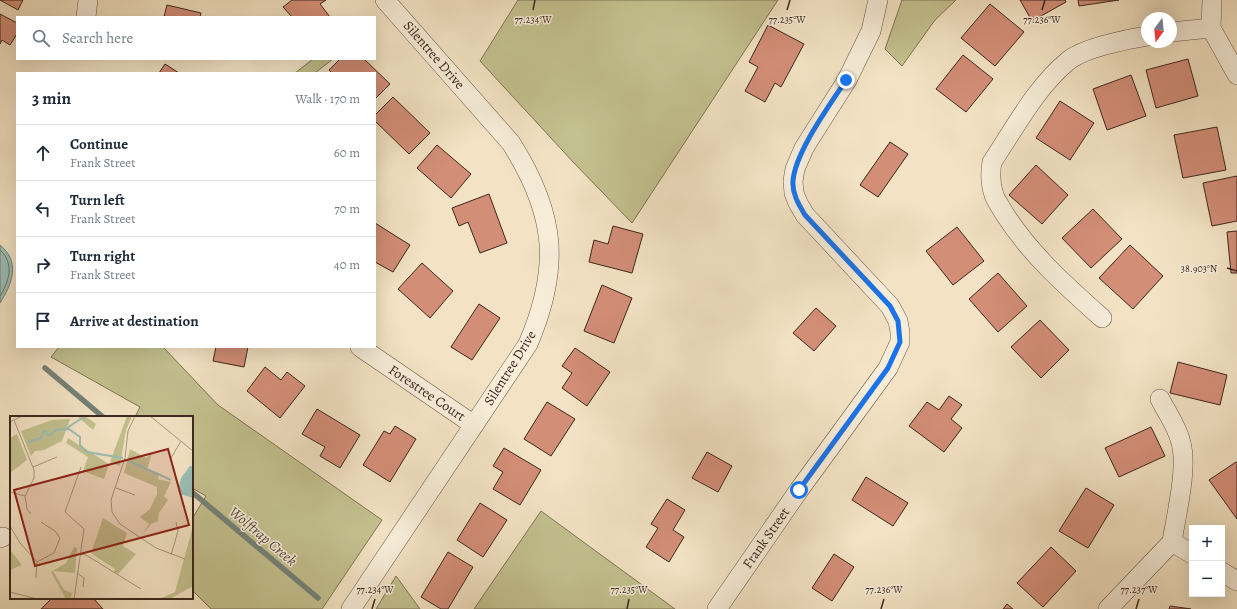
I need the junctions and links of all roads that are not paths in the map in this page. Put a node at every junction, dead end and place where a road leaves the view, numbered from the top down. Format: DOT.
graph roads {
  1 [pos="88,0"];
  2 [pos="386,0"];
  3 [pos="878,0"];
  4 [pos="1212,0"];
  5 [pos="86,16"];
  6 [pos="1211,28"];
  7 [pos="1177,31"];
  8 [pos="1141,37"];
  9 [pos="1237,75"];
  10 [pos="1102,318"];
  11 [pos="361,348"];
  12 [pos="1160,399"];
  13 [pos="474,425"];
  14 [pos="1172,542"];
  15 [pos="1189,552"];
  16 [pos="1225,574"];
  17 [pos="1237,581"];
  18 [pos="351,609"];
  19 [pos="717,609"];
  20 [pos="1108,609"];
  1 -- 5 [label="street"];
  2 -- 13 [label="street, Silentree Drive"];
  3 -- 19 [label="street, Frank Street"];
  4 -- 6 [label="street"];
  6 -- 7 [label="street"];
  6 -- 9 [label="street"];
  8 -- 10 [label="street"];
  11 -- 13 [label="street, Forestree Court"];
  12 -- 14 [label="street"];
  13 -- 18 [label="street, Silentree Drive"];
  14 -- 15 [label="street"];
  14 -- 20 [label="street"];
  16 -- 17 [label="street"];
}
